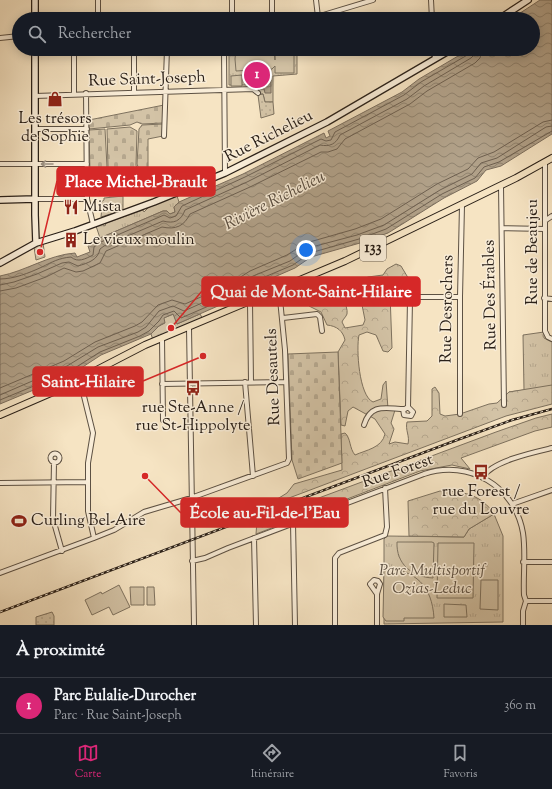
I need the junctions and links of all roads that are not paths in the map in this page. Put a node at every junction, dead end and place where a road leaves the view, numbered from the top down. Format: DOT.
graph roads {
  1 [pos="35,0"];
  2 [pos="98,0"];
  3 [pos="232,0"];
  4 [pos="272,0"];
  5 [pos="316,0"];
  6 [pos="373,0"];
  7 [pos="431,0"];
  8 [pos="528,0"];
  9 [pos="35,12"];
  10 [pos="98,12"];
  11 [pos="232,12"];
  12 [pos="272,12"];
  13 [pos="317,12"];
  14 [pos="334,12"];
  15 [pos="432,12"];
  16 [pos="510,12"];
  17 [pos="12,37"];
  18 [pos="0,38"];
  19 [pos="35,56"];
  20 [pos="74,56"];
  21 [pos="134,56"];
  22 [pos="167,56"];
  23 [pos="224,56"];
  24 [pos="435,56"];
  25 [pos="440,56"];
  26 [pos="435,59"];
  27 [pos="223,89"];
  28 [pos="166,91"];
  29 [pos="134,92"];
  30 [pos="86,93"];
  31 [pos="258,93"];
  32 [pos="74,94"];
  33 [pos="35,96"];
  34 [pos="35,129"];
  35 [pos="87,129"];
  36 [pos="164,136"];
  37 [pos="552,158"];
  38 [pos="545,162"];
  39 [pos="0,164"];
  40 [pos="35,164"];
  41 [pos="87,164"];
  42 [pos="225,173"];
  43 [pos="501,186"];
  44 [pos="35,199"];
  45 [pos="87,199"];
  46 [pos="0,200"];
  47 [pos="462,204"];
  48 [pos="552,216"];
  49 [pos="546,220"];
  50 [pos="93,224"];
  51 [pos="502,228"];
  52 [pos="545,229"];
  53 [pos="36,243"];
  54 [pos="0,263"];
  55 [pos="280,290"];
  56 [pos="460,297"];
  57 [pos="544,298"];
  58 [pos="552,300"];
  59 [pos="250,302"];
  60 [pos="283,318"];
  61 [pos="189,328"];
  62 [pos="322,331"];
  63 [pos="162,338"];
  64 [pos="552,339"];
  65 [pos="80,380"];
  66 [pos="245,382"];
  67 [pos="251,382"];
  68 [pos="286,382"];
  69 [pos="190,383"];
  70 [pos="162,384"];
  71 [pos="504,405"];
  72 [pos="408,406"];
  73 [pos="403,409"];
  74 [pos="0,414"];
  75 [pos="460,414"];
  76 [pos="163,420"];
  77 [pos="364,425"];
  78 [pos="552,448"];
  79 [pos="54,462"];
  80 [pos="253,476"];
  81 [pos="483,476"];
  82 [pos="53,482"];
  83 [pos="88,482"];
  84 [pos="0,483"];
  85 [pos="385,488"];
  86 [pos="552,490"];
  87 [pos="191,498"];
  88 [pos="512,504"];
  89 [pos="293,523"];
  90 [pos="94,538"];
  91 [pos="254,538"];
  92 [pos="62,551"];
  93 [pos="192,561"];
  94 [pos="523,562"];
  95 [pos="552,562"];
  96 [pos="0,573"];
  97 [pos="377,594"];
  98 [pos="526,601"];
  99 [pos="552,601"];
  100 [pos="194,625"];
  101 [pos="256,625"];
  102 [pos="295,625"];
  103 [pos="335,625"];
  104 [pos="377,625"];
  105 [pos="523,625"];
  1 -- 9 [label="main road"];
  2 -- 10 [label="street"];
  3 -- 11 [label="street"];
  4 -- 12 [label="street"];
  5 -- 13 [label="street"];
  6 -- 14 [label="street"];
  7 -- 15 [label="street"];
  8 -- 16 [label="main road"];
  17 -- 18 [label="street"];
  19 -- 33 [label="main road"];
  20 -- 32 [label="street"];
  21 -- 29 [label="street"];
  22 -- 28 [label="street"];
  23 -- 27 [label="street"];
  24 -- 26 [label="street"];
  25 -- 26 [label="main road, Rue Richelieu"];
  26 -- 42 [label="main road, Rue Richelieu"];
  27 -- 28 [label="street, Rue Saint-Joseph"];
  27 -- 31 [label="street, Rue Saint-Joseph"];
  27 -- 42 [label="street"];
  28 -- 29 [label="street, Rue Saint-Joseph"];
  28 -- 36 [label="street"];
  29 -- 30 [label="street, Rue Saint-Joseph"];
  30 -- 32 [label="street, Rue Saint-Joseph"];
  30 -- 35 [label="street"];
  32 -- 33 [label="street, Rue Saint-Joseph"];
  33 -- 34 [label="main road"];
  34 -- 35 [label="street"];
  34 -- 40 [label="main road"];
  35 -- 41 [label="street"];
  37 -- 38 [label="main road, 133"];
  38 -- 43 [label="main road, 133"];
  38 -- 49 [label="street, Rue de Beaujeu"];
  39 -- 40 [label="street"];
  41 -- 40 [label="street, one-way"];
  40 -- 44 [label="main road"];
  41 -- 45 [label="street"];
  42 -- 50 [label="main road, Rue Richelieu"];
  43 -- 47 [label="main road, 133"];
  43 -- 51 [label="street, Rue Des Érables"];
  44 -- 45 [label="street"];
  44 -- 46 [label="main road"];
  44 -- 53 [label="main road"];
  45 -- 50 [label="street"];
  47 -- 55 [label="main road, 133"];
  47 -- 56 [label="street, Rue Desrochers"];
  48 -- 49 [label="street"];
  49 -- 52 [label="street, Rue de Beaujeu"];
  50 -- 53 [label="main road, Rue Richelieu"];
  51 -- 52 [label="street"];
  51 -- 71 [label="street, Rue Des Érables"];
  52 -- 57 [label="street, Rue de Beaujeu"];
  53 -- 54 [label="main road, Rue Richelieu"];
  55 -- 59 [label="main road, 133"];
  55 -- 60 [label="street, Rue Desautels"];
  56 -- 72 [label="street"];
  56 -- 75 [label="street, Rue Desrochers"];
  57 -- 58 [label="street"];
  57 -- 64 [label="street, Rue de Beaujeu"];
  59 -- 61 [label="main road, 133"];
  59 -- 67 [label="street"];
  60 -- 62 [label="street"];
  60 -- 68 [label="street, Rue Desautels"];
  61 -- 63 [label="main road, 133"];
  61 -- 69 [label="street"];
  63 -- 65 [label="main road, 133"];
  63 -- 70 [label="street"];
  65 -- 74 [label="main road, 133"];
  65 -- 83 [label="street"];
  66 -- 67 [label="street"];
  66 -- 69 [label="street"];
  66 -- 80 [label="street"];
  67 -- 68 [label="street"];
  68 -- 80 [label="street, Rue Desautels"];
  69 -- 70 [label="street"];
  69 -- 87 [label="street"];
  70 -- 76 [label="street"];
  72 -- 73 [label="street"];
  72 -- 73 [label="street"];
  73 -- 77 [label="street"];
  78 -- 81 [label="street"];
  79 -- 82 [label="street"];
  80 -- 87 [label="street"];
  81 -- 85 [label="street, Rue Forest"];
  81 -- 88 [label="street, Rue Forest"];
  82 -- 83 [label="street"];
  82 -- 84 [label="street"];
  82 -- 92 [label="street"];
  83 -- 90 [label="street"];
  85 -- 89 [label="street, Rue Forest"];
  85 -- 103 [label="street"];
  86 -- 88 [label="street"];
  87 -- 90 [label="street"];
  87 -- 93 [label="street"];
  88 -- 94 [label="street, Rue Forest"];
  89 -- 91 [label="street, Rue Forest"];
  89 -- 102 [label="street"];
  90 -- 92 [label="street"];
  91 -- 93 [label="street, Rue Forest"];
  91 -- 101 [label="street"];
  92 -- 96 [label="street"];
  93 -- 100 [label="street"];
  94 -- 95 [label="street"];
  94 -- 98 [label="street, Rue Forest"];
  97 -- 104 [label="street"];
  98 -- 99 [label="street"];
  98 -- 105 [label="street, Rue Forest"];
}
